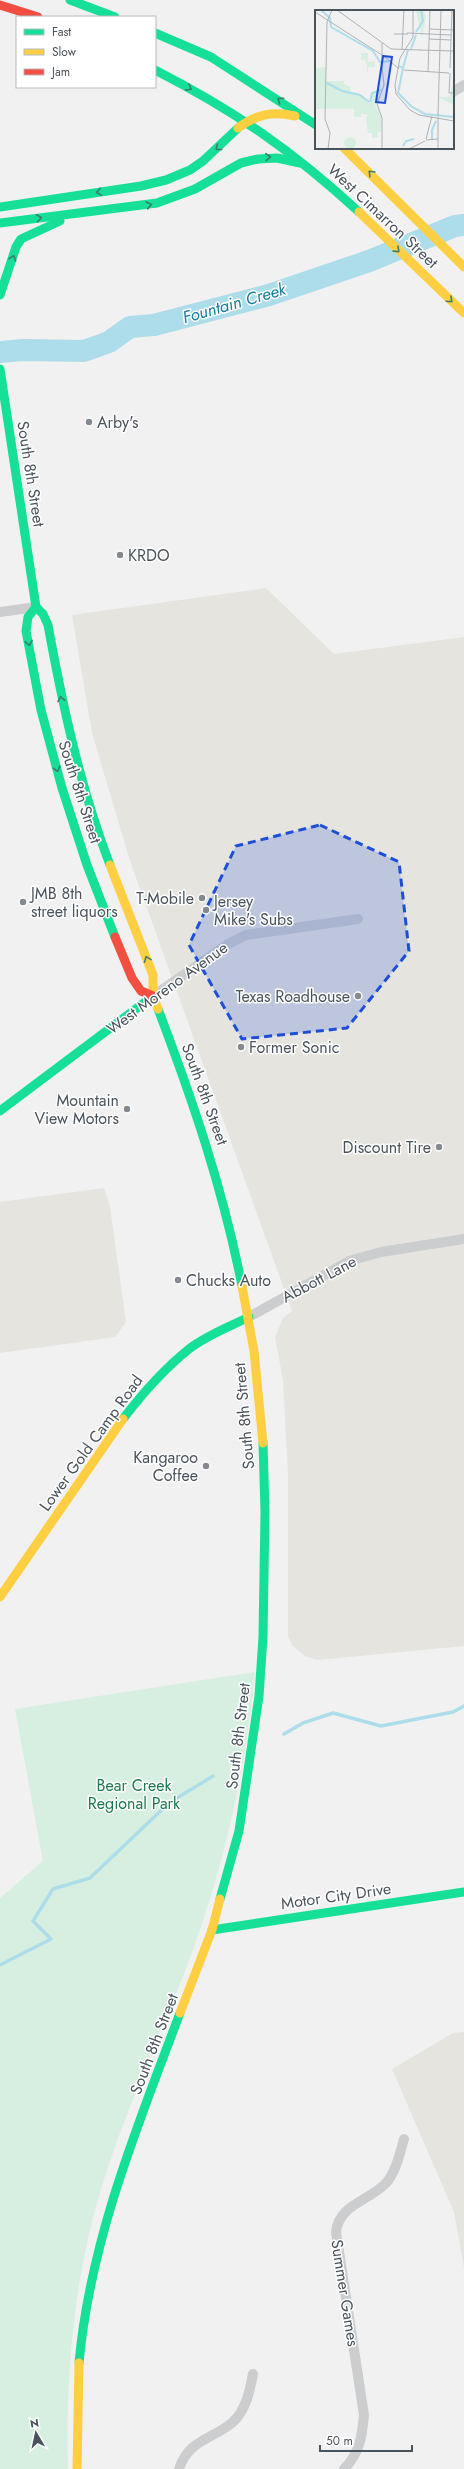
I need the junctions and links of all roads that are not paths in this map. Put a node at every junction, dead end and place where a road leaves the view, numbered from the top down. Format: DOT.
graph roads {
  1 [pos="72,1"];
  2 [pos="0,5"];
  3 [pos="35,16"];
  4 [pos="112,16"];
  5 [pos="6,17"];
  6 [pos="16,17"];
  7 [pos="156,32"];
  8 [pos="156,71"];
  9 [pos="464,85"];
  10 [pos="454,91"];
  11 [pos="246,121"];
  12 [pos="314,124"];
  13 [pos="345,149"];
  14 [pos="306,165"];
  15 [pos="0,207"];
  16 [pos="83,213"];
  17 [pos="0,223"];
  18 [pos="464,266"];
  19 [pos="0,295"];
  20 [pos="464,313"];
  21 [pos="0,369"];
  22 [pos="0,372"];
  23 [pos="2,390"];
  24 [pos="36,607"];
  25 [pos="0,612"];
  26 [pos="358,919"];
  27 [pos="153,996"];
  28 [pos="0,1111"];
  29 [pos="464,1239"];
  30 [pos="249,1317"];
  31 [pos="0,1597"];
  32 [pos="464,1892"];
  33 [pos="212,1930"];
  34 [pos="404,2139"];
  35 [pos="253,2374"];
  36 [pos="77,2469"];
  37 [pos="178,2469"];
  38 [pos="344,2469"];
  1 -- 4 [label="main road"];
  2 -- 3 [label="main road"];
  5 -- 6 [label="main road"];
  12 -- 7 [label="main road, one-way"];
  8 -- 11 [label="main road, West Cimarron Street, one-way"];
  9 -- 10 [label="street"];
  11 -- 12 [label="main road"];
  11 -- 14 [label="main road, West Cimarron Street"];
  11 -- 15 [label="main road, one-way"];
  18 -- 13 [label="main road, West Cimarron Street, one-way"];
  16 -- 14 [label="main road, one-way"];
  14 -- 20 [label="main road, West Cimarron Street, one-way"];
  17 -- 16 [label="main road, one-way"];
  19 -- 16 [label="main road, one-way"];
  21 -- 22 [label="main road, South 8th Street"];
  22 -- 23 [label="main road, South 8th Street"];
  23 -- 24 [label="main road, South 8th Street"];
  24 -- 25 [label="street"];
  27 -- 24 [label="main road, South 8th Street, one-way"];
  24 -- 27 [label="main road, South 8th Street, one-way"];
  26 -- 27 [label="street, West Moreno Avenue"];
  27 -- 28 [label="main road, West Moreno Avenue"];
  27 -- 30 [label="main road, South 8th Street"];
  29 -- 30 [label="street, Abbott Lane"];
  30 -- 31 [label="main road, Lower Gold Camp Road"];
  30 -- 33 [label="main road, South 8th Street"];
  32 -- 33 [label="main road, Motor City Drive"];
  33 -- 36 [label="main road, South 8th Street"];
  34 -- 38 [label="street, Summer Games"];
  35 -- 37 [label="street"];
}
